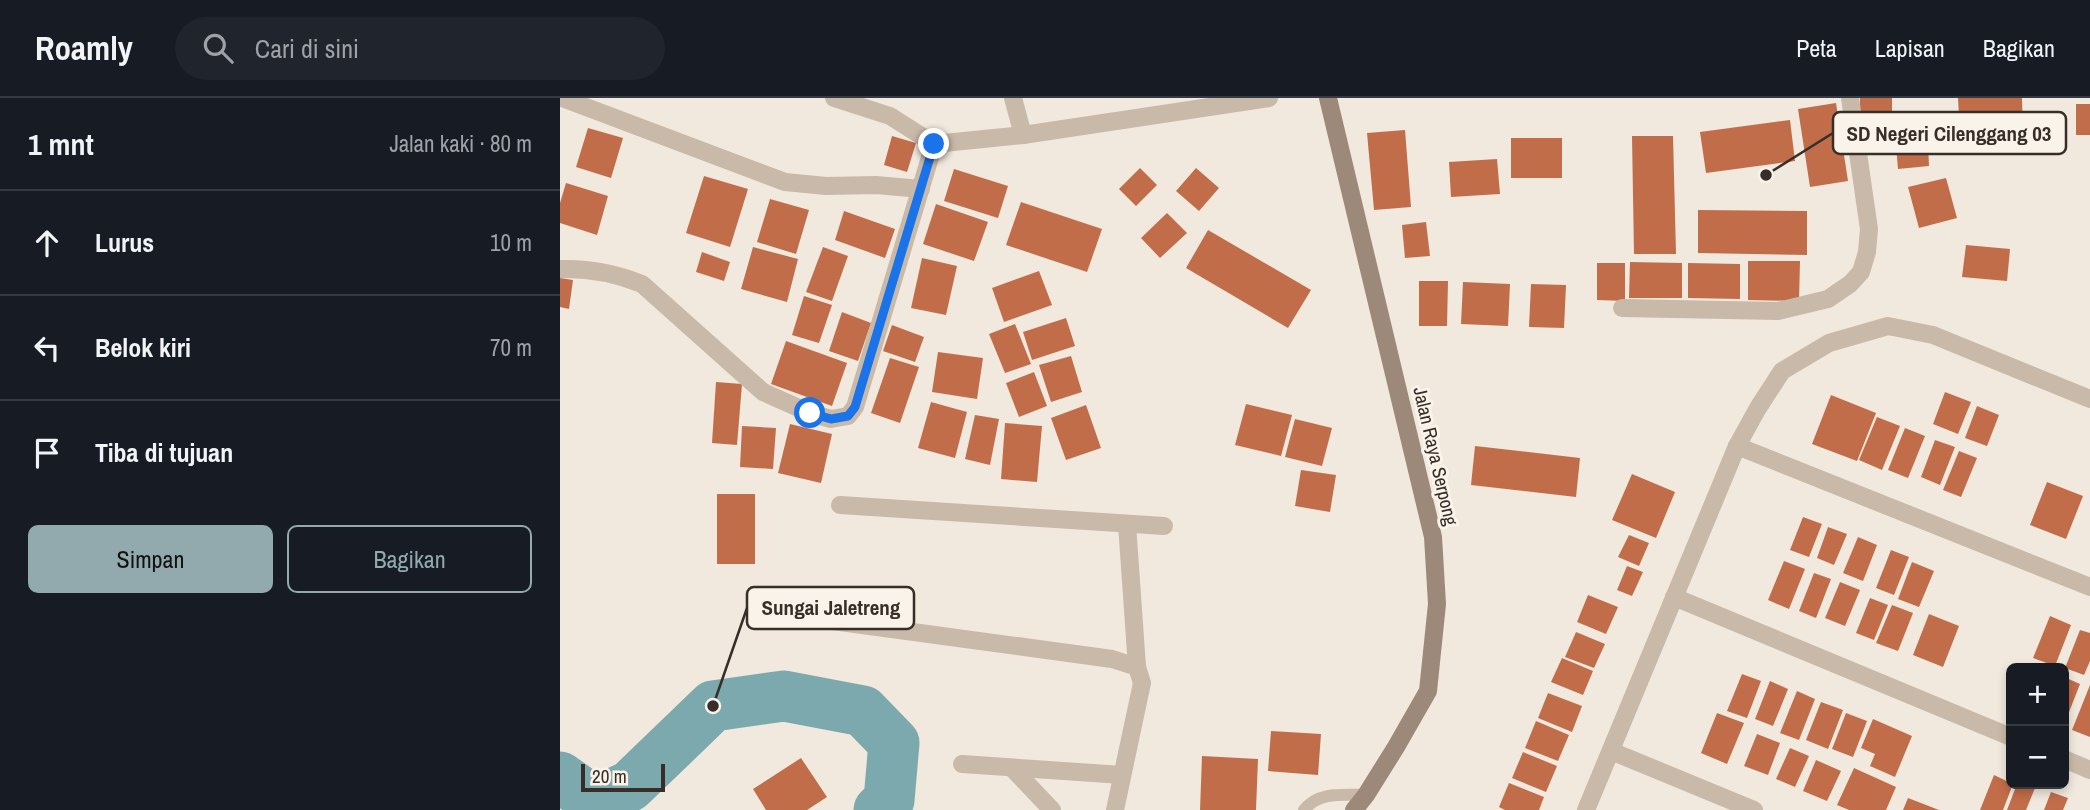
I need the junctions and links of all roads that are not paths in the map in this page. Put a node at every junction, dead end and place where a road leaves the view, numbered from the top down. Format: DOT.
graph roads {
  1 [pos="562,98"];
  2 [pos="834,98"];
  3 [pos="1013,98"];
  4 [pos="1199,98"];
  5 [pos="1269,98"];
  6 [pos="1328,98"];
  7 [pos="1850,98"];
  8 [pos="1185,111"];
  9 [pos="1023,135"];
  10 [pos="934,144"];
  11 [pos="921,189"];
  12 [pos="560,269"];
  13 [pos="1622,308"];
  14 [pos="2090,399"];
  15 [pos="1737,446"];
  16 [pos="840,506"];
  17 [pos="1127,524"];
  18 [pos="1164,526"];
  19 [pos="2090,587"];
  20 [pos="1674,597"];
  21 [pos="818,620"];
  22 [pos="1137,667"];
  23 [pos="2006,735"];
  24 [pos="1611,751"];
  25 [pos="2069,761"];
  26 [pos="962,764"];
  27 [pos="1012,768"];
  28 [pos="2090,770"];
  29 [pos="1122,775"];
  30 [pos="1366,795"];
  31 [pos="1052,810"];
  32 [pos="1115,810"];
  33 [pos="1304,810"];
  34 [pos="1354,810"];
  35 [pos="1586,810"];
  36 [pos="1754,810"];
  1 -- 11 [label="street"];
  2 -- 10 [label="street"];
  3 -- 9 [label="street"];
  4 -- 8 [label="street"];
  5 -- 8 [label="street"];
  6 -- 30 [label="main road, Jalan Raya Serpong"];
  7 -- 13 [label="street"];
  8 -- 9 [label="street"];
  9 -- 10 [label="street"];
  10 -- 11 [label="street"];
  11 -- 12 [label="street"];
  14 -- 15 [label="street"];
  15 -- 19 [label="street"];
  15 -- 20 [label="street"];
  16 -- 17 [label="street"];
  17 -- 18 [label="street"];
  17 -- 22 [label="street"];
  20 -- 23 [label="street"];
  20 -- 24 [label="street"];
  21 -- 22 [label="street"];
  22 -- 29 [label="street"];
  24 -- 35 [label="street"];
  24 -- 36 [label="street"];
  25 -- 28 [label="street"];
  26 -- 27 [label="street"];
  27 -- 29 [label="street"];
  27 -- 31 [label="street"];
  29 -- 32 [label="street"];
  30 -- 33 [label="lane"];
  30 -- 34 [label="main road, Jalan Raya Serpong"];
}
